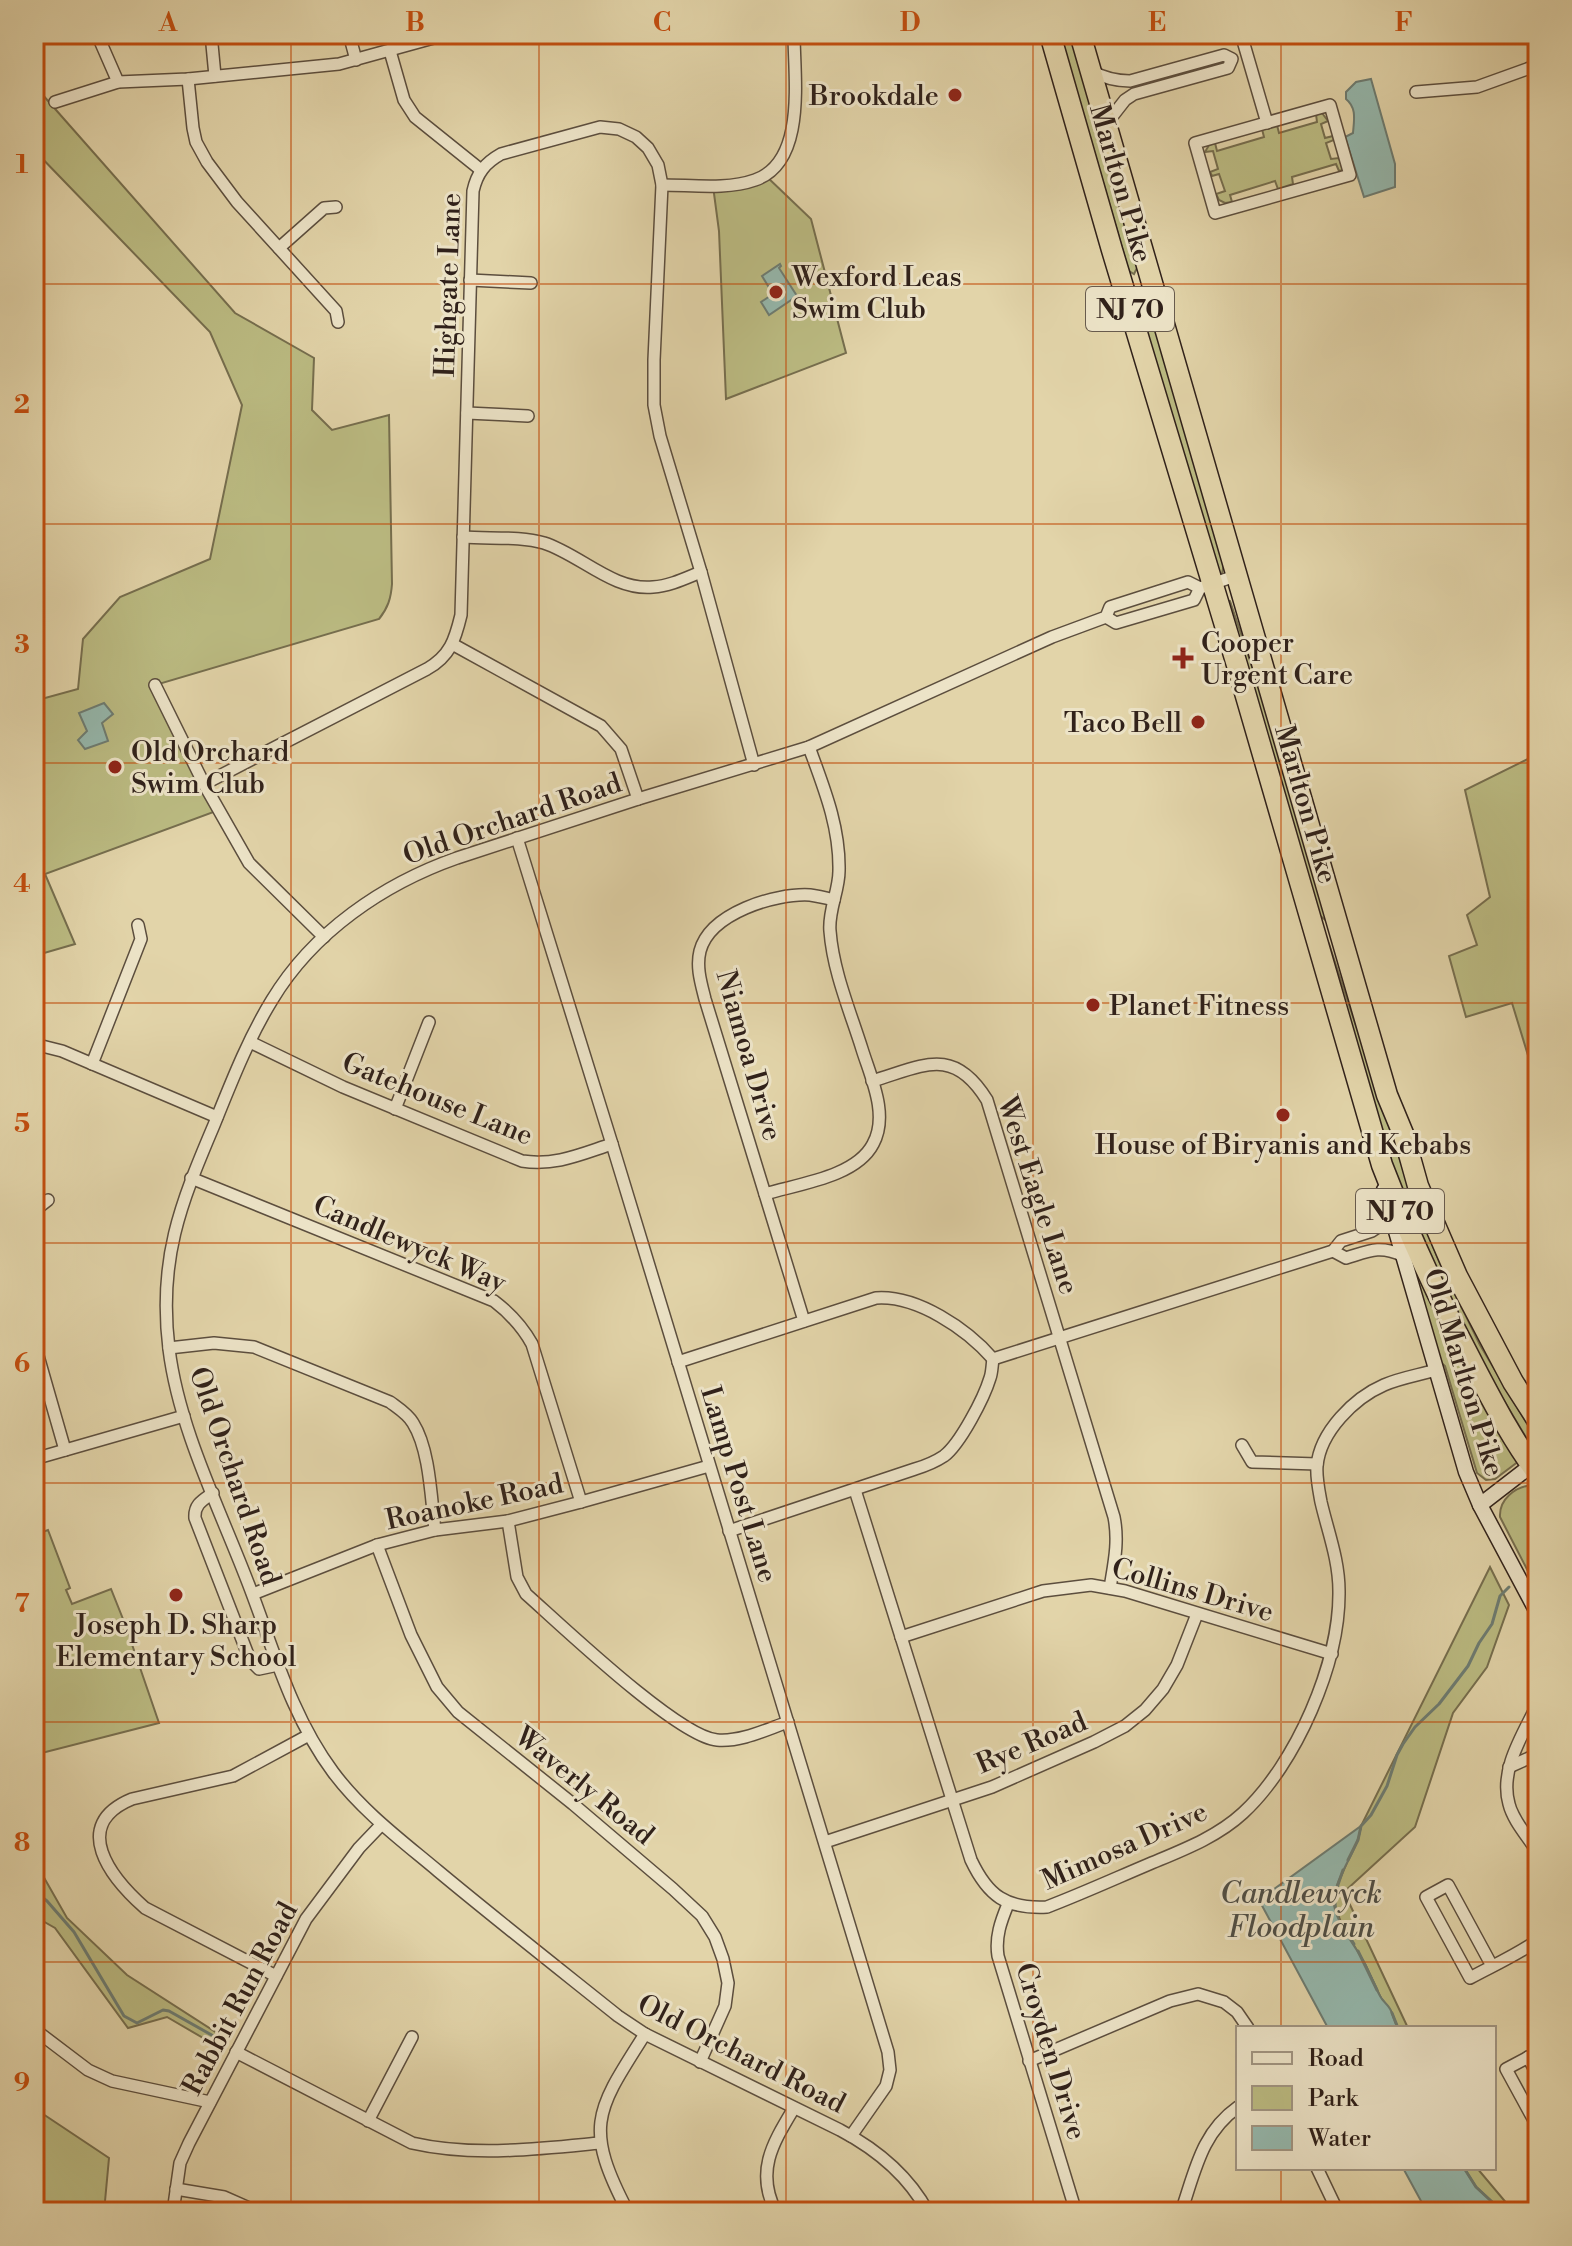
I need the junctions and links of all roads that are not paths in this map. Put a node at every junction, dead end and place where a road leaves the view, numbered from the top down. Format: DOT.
graph roads {
  1 [pos="97,34"];
  2 [pos="211,34"];
  3 [pos="349,34"];
  4 [pos="448,34"];
  5 [pos="794,34"];
  6 [pos="1050,34"];
  7 [pos="1080,34"];
  8 [pos="1241,34"];
  9 [pos="390,51"];
  10 [pos="1247,55"];
  11 [pos="1232,59"];
  12 [pos="356,60"];
  13 [pos="1538,65"];
  14 [pos="1091,71"];
  15 [pos="215,76"];
  16 [pos="188,79"];
  17 [pos="118,82"];
  18 [pos="1416,92"];
  19 [pos="55,102"];
  20 [pos="1106,123"];
  21 [pos="1267,123"];
  22 [pos="481,170"];
  23 [pos="662,185"];
  24 [pos="336,207"];
  25 [pos="279,248"];
  26 [pos="470,280"];
  27 [pos="531,283"];
  28 [pos="338,322"];
  29 [pos="467,413"];
  30 [pos="528,416"];
  31 [pos="463,537"];
  32 [pos="701,572"];
  33 [pos="1235,576"];
  34 [pos="1206,586"];
  35 [pos="1106,617"];
  36 [pos="454,645"];
  37 [pos="155,685"];
  38 [pos="809,747"];
  39 [pos="754,765"];
  40 [pos="204,784"];
  41 [pos="638,799"];
  42 [pos="517,838"];
  43 [pos="834,900"];
  44 [pos="1309,912"];
  45 [pos="138,925"];
  46 [pos="324,937"];
  47 [pos="1344,952"];
  48 [pos="429,1022"];
  49 [pos="250,1042"];
  50 [pos="34,1044"];
  51 [pos="92,1064"];
  52 [pos="872,1081"];
  53 [pos="395,1109"];
  54 [pos="217,1117"];
  55 [pos="1373,1135"];
  56 [pos="612,1144"];
  57 [pos="191,1178"];
  58 [pos="765,1194"];
  59 [pos="48,1200"];
  60 [pos="34,1211"];
  61 [pos="1390,1214"];
  62 [pos="1333,1251"];
  63 [pos="1402,1255"];
  64 [pos="804,1321"];
  65 [pos="1059,1338"];
  66 [pos="34,1342"];
  67 [pos="169,1348"];
  68 [pos="993,1359"];
  69 [pos="678,1362"];
  70 [pos="1436,1370"];
  71 [pos="184,1416"];
  72 [pos="1538,1421"];
  73 [pos="1242,1445"];
  74 [pos="65,1450"];
  75 [pos="34,1459"];
  76 [pos="1317,1464"];
  77 [pos="709,1466"];
  78 [pos="1536,1466"];
  79 [pos="855,1490"];
  80 [pos="213,1493"];
  81 [pos="581,1502"];
  82 [pos="1480,1505"];
  83 [pos="508,1521"];
  84 [pos="435,1530"];
  85 [pos="729,1531"];
  86 [pos="377,1545"];
  87 [pos="1110,1588"];
  88 [pos="253,1594"];
  89 [pos="1197,1614"];
  90 [pos="1538,1614"];
  91 [pos="901,1637"];
  92 [pos="1332,1654"];
  93 [pos="272,1667"];
  94 [pos="1538,1703"];
  95 [pos="788,1722"];
  96 [pos="309,1735"];
  97 [pos="1538,1754"];
  98 [pos="1509,1767"];
  99 [pos="951,1800"];
  100 [pos="381,1825"];
  101 [pos="825,1842"];
  102 [pos="1538,1853"];
  103 [pos="1008,1904"];
  104 [pos="1538,1940"];
  105 [pos="1492,1966"];
  106 [pos="276,1976"];
  107 [pos="1247,2026"];
  108 [pos="34,2029"];
  109 [pos="645,2034"];
  110 [pos="412,2037"];
  111 [pos="236,2052"];
  112 [pos="1533,2055"];
  113 [pos="1029,2061"];
  114 [pos="700,2062"];
  115 [pos="1538,2076"];
  116 [pos="210,2102"];
  117 [pos="794,2108"];
  118 [pos="1236,2109"];
  119 [pos="368,2121"];
  120 [pos="1538,2123"];
  121 [pos="851,2136"];
  122 [pos="600,2143"];
  123 [pos="1318,2170"];
  124 [pos="176,2189"];
  125 [pos="173,2212"];
  126 [pos="258,2212"];
  127 [pos="628,2212"];
  128 [pos="776,2212"];
  129 [pos="928,2212"];
  130 [pos="1076,2212"];
  131 [pos="1181,2212"];
  132 [pos="1338,2212"];
  1 -- 17 [label="street"];
  2 -- 15 [label="street"];
  3 -- 12 [label="street"];
  4 -- 9 [label="street"];
  5 -- 23 [label="street"];
  6 -- 34 [label="highway, Marlton Pike / NJ 70"];
  7 -- 14 [label="highway, Marlton Pike / NJ 70"];
  8 -- 10 [label="street"];
  9 -- 12 [label="street"];
  9 -- 22 [label="street"];
  10 -- 11 [label="street"];
  10 -- 21 [label="street"];
  11 -- 14 [label="street"];
  11 -- 20 [label="street"];
  12 -- 15 [label="street"];
  13 -- 18 [label="street"];
  14 -- 20 [label="highway, Marlton Pike / NJ 70"];
  15 -- 16 [label="street"];
  16 -- 17 [label="street"];
  16 -- 25 [label="street"];
  17 -- 19 [label="street"];
  20 -- 33 [label="highway, Marlton Pike / NJ 70"];
  21 -- 21 [label="street"];
  22 -- 23 [label="street, Highgate Lane"];
  22 -- 26 [label="street, Highgate Lane"];
  23 -- 32 [label="street, Highgate Lane"];
  24 -- 25 [label="street"];
  25 -- 28 [label="street"];
  26 -- 27 [label="street"];
  26 -- 29 [label="street, Highgate Lane"];
  29 -- 30 [label="street"];
  29 -- 31 [label="street, Highgate Lane"];
  31 -- 32 [label="street"];
  31 -- 36 [label="street, Highgate Lane"];
  32 -- 39 [label="street, Highgate Lane"];
  33 -- 34 [label="street, Old Orchard Road"];
  33 -- 47 [label="highway, Marlton Pike / NJ 70"];
  34 -- 35 [label="street, Old Orchard Road"];
  34 -- 35 [label="street, Old Orchard Road"];
  34 -- 44 [label="highway, Marlton Pike / NJ 70"];
  35 -- 38 [label="street, Old Orchard Road"];
  36 -- 40 [label="street"];
  36 -- 41 [label="street"];
  37 -- 40 [label="street"];
  38 -- 39 [label="street, Old Orchard Road"];
  38 -- 43 [label="street"];
  39 -- 41 [label="street, Old Orchard Road"];
  40 -- 46 [label="street"];
  41 -- 42 [label="street, Old Orchard Road"];
  42 -- 46 [label="street, Old Orchard Road"];
  42 -- 56 [label="street, Lamp Post Lane"];
  43 -- 52 [label="street"];
  43 -- 58 [label="street, Niamoa Drive"];
  44 -- 47 [label="highway"];
  44 -- 55 [label="highway, Marlton Pike / NJ 70"];
  45 -- 51 [label="street"];
  46 -- 49 [label="street, Old Orchard Road"];
  47 -- 72 [label="highway, Marlton Pike / NJ 70"];
  48 -- 53 [label="street"];
  49 -- 53 [label="street, Gatehouse Lane"];
  49 -- 54 [label="street, Old Orchard Road"];
  50 -- 51 [label="street"];
  51 -- 54 [label="street"];
  52 -- 58 [label="street"];
  52 -- 65 [label="street, West Eagle Lane"];
  53 -- 56 [label="street, Gatehouse Lane"];
  54 -- 57 [label="street, Old Orchard Road"];
  55 -- 61 [label="street, Old Marlton Pike"];
  55 -- 78 [label="highway, Marlton Pike / NJ 70"];
  56 -- 69 [label="street, Lamp Post Lane"];
  57 -- 67 [label="street, Old Orchard Road"];
  57 -- 81 [label="street, Candlewyck Way"];
  58 -- 64 [label="street, Niamoa Drive"];
  59 -- 60 [label="street"];
  61 -- 62 [label="street"];
  61 -- 63 [label="street, Old Marlton Pike"];
  62 -- 63 [label="street"];
  62 -- 65 [label="street"];
  63 -- 70 [label="street, Old Marlton Pike"];
  64 -- 68 [label="street"];
  64 -- 69 [label="street"];
  65 -- 68 [label="street"];
  65 -- 87 [label="street, West Eagle Lane"];
  66 -- 74 [label="street"];
  67 -- 71 [label="street, Old Orchard Road"];
  67 -- 84 [label="street"];
  68 -- 79 [label="street"];
  69 -- 77 [label="street, Lamp Post Lane"];
  70 -- 76 [label="street, Mimosa Drive"];
  70 -- 82 [label="street, Old Marlton Pike"];
  71 -- 74 [label="street"];
  71 -- 80 [label="street, Old Orchard Road"];
  73 -- 76 [label="street"];
  74 -- 75 [label="street"];
  76 -- 92 [label="street, Mimosa Drive"];
  77 -- 81 [label="street, Roanoke Road"];
  77 -- 85 [label="street, Lamp Post Lane"];
  78 -- 82 [label="street"];
  79 -- 85 [label="street"];
  79 -- 91 [label="street"];
  80 -- 88 [label="street, Old Orchard Road"];
  80 -- 93 [label="street"];
  81 -- 83 [label="street, Roanoke Road"];
  82 -- 90 [label="street, Old Marlton Pike"];
  83 -- 84 [label="street, Roanoke Road"];
  83 -- 95 [label="street"];
  84 -- 86 [label="street, Roanoke Road"];
  85 -- 95 [label="street, Lamp Post Lane"];
  86 -- 88 [label="street, Roanoke Road"];
  86 -- 114 [label="street, Waverly Road"];
  87 -- 89 [label="street, Collins Drive"];
  87 -- 91 [label="street, Collins Drive"];
  88 -- 93 [label="street, Old Orchard Road"];
  89 -- 92 [label="street, Collins Drive"];
  89 -- 99 [label="street, Rye Road"];
  91 -- 99 [label="street"];
  92 -- 103 [label="street, Mimosa Drive"];
  93 -- 96 [label="street, Old Orchard Road"];
  94 -- 98 [label="street"];
  95 -- 101 [label="street, Lamp Post Lane"];
  96 -- 100 [label="street, Old Orchard Road"];
  96 -- 106 [label="street"];
  97 -- 98 [label="street"];
  98 -- 102 [label="street"];
  99 -- 101 [label="street, Rye Road"];
  99 -- 103 [label="street"];
  100 -- 106 [label="street, Rabbit Run Road"];
  100 -- 109 [label="street, Old Orchard Road"];
  101 -- 121 [label="street, Lamp Post Lane"];
  103 -- 113 [label="street, Croyden Drive"];
  104 -- 105 [label="street"];
  105 -- 105 [label="street"];
  106 -- 111 [label="street, Rabbit Run Road"];
  107 -- 113 [label="street"];
  108 -- 116 [label="street"];
  109 -- 114 [label="street, Old Orchard Road"];
  109 -- 122 [label="street"];
  110 -- 119 [label="street"];
  111 -- 116 [label="street, Rabbit Run Road"];
  111 -- 119 [label="street"];
  112 -- 115 [label="street"];
  112 -- 120 [label="street"];
  113 -- 130 [label="street, Croyden Drive"];
  114 -- 117 [label="street, Old Orchard Road"];
  116 -- 124 [label="street, Rabbit Run Road"];
  117 -- 121 [label="street, Old Orchard Road"];
  117 -- 128 [label="street"];
  118 -- 131 [label="street"];
  119 -- 122 [label="street"];
  121 -- 129 [label="street, Old Orchard Road"];
  122 -- 127 [label="street"];
  123 -- 132 [label="street"];
  124 -- 125 [label="street, Rabbit Run Road"];
  124 -- 126 [label="street"];
}
